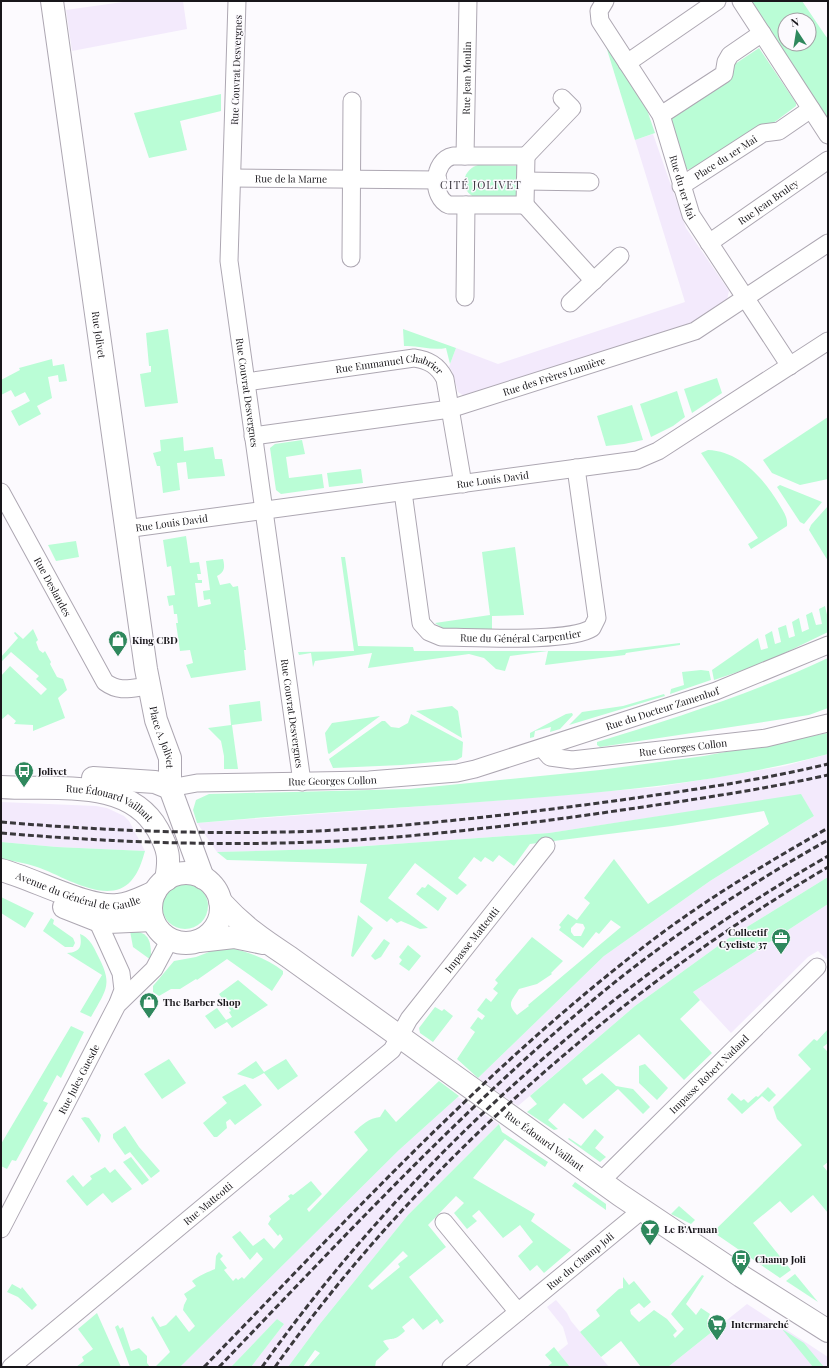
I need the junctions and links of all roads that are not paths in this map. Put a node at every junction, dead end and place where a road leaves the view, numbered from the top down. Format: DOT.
graph roads {
  1 [pos="52,1"];
  2 [pos="237,1"];
  3 [pos="468,1"];
  4 [pos="605,1"];
  5 [pos="717,1"];
  6 [pos="741,1"];
  7 [pos="762,33"];
  8 [pos="627,63"];
  9 [pos="352,101"];
  10 [pos="571,107"];
  11 [pos="811,109"];
  12 [pos="661,115"];
  13 [pos="828,135"];
  14 [pos="466,156"];
  15 [pos="526,156"];
  16 [pos="828,160"];
  17 [pos="232,178"];
  18 [pos="351,179"];
  19 [pos="438,180"];
  20 [pos="525,181"];
  21 [pos="590,182"];
  22 [pos="681,186"];
  23 [pos="466,205"];
  24 [pos="525,205"];
  25 [pos="709,243"];
  26 [pos="828,243"];
  27 [pos="620,256"];
  28 [pos="351,258"];
  29 [pos="594,281"];
  30 [pos="465,297"];
  31 [pos="745,298"];
  32 [pos="570,303"];
  33 [pos="828,341"];
  34 [pos="790,366"];
  35 [pos="246,382"];
  36 [pos="450,409"];
  37 [pos="253,436"];
  38 [pos="576,468"];
  39 [pos="463,484"];
  40 [pos="1,492"];
  41 [pos="403,492"];
  42 [pos="264,511"];
  43 [pos="126,529"];
  44 [pos="828,645"];
  45 [pos="148,678"];
  46 [pos="828,723"];
  47 [pos="542,748"];
  48 [pos="494,764"];
  49 [pos="1,774"];
  50 [pos="302,782"];
  51 [pos="1,787"];
  52 [pos="170,788"];
  53 [pos="546,846"];
  54 [pos="1,870"];
  55 [pos="203,878"];
  56 [pos="1,884"];
  57 [pos="161,886"];
  58 [pos="220,901"];
  59 [pos="97,920"];
  60 [pos="153,920"];
  61 [pos="170,939"];
  62 [pos="199,940"];
  63 [pos="266,943"];
  64 [pos="817,967"];
  65 [pos="117,1005"];
  66 [pos="401,1037"];
  67 [pos="601,1181"];
  68 [pos="642,1210"];
  69 [pos="444,1222"];
  70 [pos="1,1229"];
  71 [pos="518,1312"];
  72 [pos="828,1331"];
  73 [pos="11,1367"];
  74 [pos="451,1367"];
  1 -- 43 [label="main road, Rue Jolivet"];
  2 -- 17 [label="street, Rue Couvrat Desvergnes"];
  3 -- 14 [label="street, Rue Jean Moulin"];
  4 -- 8 [label="street, Rue du 1er Mai"];
  5 -- 8 [label="street"];
  6 -- 7 [label="street"];
  7 -- 11 [label="street"];
  7 -- 12 [label="street"];
  8 -- 12 [label="street, Rue du 1er Mai"];
  9 -- 18 [label="street"];
  10 -- 15 [label="street"];
  11 -- 13 [label="street"];
  11 -- 22 [label="street, Place du 1er Mai"];
  12 -- 22 [label="street, Rue du 1er Mai"];
  14 -- 15 [label="street"];
  14 -- 19 [label="street"];
  15 -- 20 [label="street"];
  16 -- 25 [label="street, Rue Jean Bruley"];
  17 -- 18 [label="street, Rue de la Marne"];
  17 -- 35 [label="street, Rue Couvrat Desvergnes"];
  18 -- 19 [label="street, Rue de la Marne"];
  18 -- 28 [label="street"];
  19 -- 23 [label="street"];
  20 -- 21 [label="street"];
  20 -- 24 [label="street"];
  22 -- 25 [label="street, Rue du 1er Mai"];
  23 -- 24 [label="street"];
  23 -- 30 [label="street"];
  24 -- 29 [label="street"];
  25 -- 31 [label="street, Rue du 1er Mai"];
  26 -- 31 [label="street, Rue des Frères Lumière"];
  27 -- 29 [label="street"];
  29 -- 32 [label="street"];
  31 -- 34 [label="street, Rue du 1er Mai"];
  31 -- 36 [label="street, Rue des Frères Lumière"];
  33 -- 34 [label="street, Rue Louis David"];
  34 -- 38 [label="street, Rue Louis David"];
  35 -- 36 [label="street, Rue Emmanuel Chabrier"];
  35 -- 37 [label="street, Rue Couvrat Desvergnes"];
  36 -- 37 [label="street, Rue des Frères Lumière"];
  36 -- 39 [label="street, Rue Emmanuel Chabrier"];
  37 -- 42 [label="street, Rue Couvrat Desvergnes"];
  38 -- 39 [label="street, Rue Louis David"];
  38 -- 41 [label="street, Rue du Général Carpentier"];
  39 -- 41 [label="street, Rue Louis David"];
  40 -- 45 [label="street, Rue Deslandes"];
  41 -- 42 [label="street, Rue Louis David"];
  42 -- 43 [label="street, Rue Louis David"];
  42 -- 50 [label="street, Rue Couvrat Desvergnes"];
  43 -- 45 [label="main road, Rue Jolivet"];
  44 -- 47 [label="street, Rue du Docteur Zamenhof"];
  45 -- 52 [label="main road, Place A. Jolivet"];
  46 -- 47 [label="street, Rue Georges Collon"];
  47 -- 48 [label="street, Rue du Docteur Zamenhof"];
  48 -- 50 [label="street, Rue Georges Collon"];
  49 -- 52 [label="main road, Rue Édouard Vaillant"];
  50 -- 52 [label="street, Rue Georges Collon"];
  51 -- 57 [label="main road, Rue Édouard Vaillant"];
  52 -- 55 [label="main road"];
  53 -- 66 [label="street, Impasse Matteotti"];
  54 -- 57 [label="main road, Avenue du Général de Gaulle"];
  55 -- 57 [label="main road"];
  55 -- 58 [label="main road"];
  56 -- 59 [label="main road, Avenue du Général de Gaulle"];
  57 -- 60 [label="main road"];
  58 -- 62 [label="main road"];
  58 -- 63 [label="main road, Rue Édouard Vaillant"];
  59 -- 60 [label="main road, Avenue du Général de Gaulle"];
  59 -- 65 [label="street"];
  60 -- 61 [label="main road"];
  61 -- 62 [label="main road"];
  61 -- 65 [label="street, Rue Jules Guesde"];
  62 -- 63 [label="main road, Rue Édouard Vaillant"];
  63 -- 66 [label="main road, Rue Édouard Vaillant"];
  64 -- 67 [label="street, Impasse Robert Nadaud"];
  65 -- 70 [label="street, Rue Jules Guesde"];
  66 -- 67 [label="main road, Rue Édouard Vaillant"];
  66 -- 73 [label="street, Rue Matteotti"];
  67 -- 68 [label="main road, Rue Édouard Vaillant"];
  68 -- 71 [label="street, Rue du Champ Joli"];
  68 -- 72 [label="main road, Rue Édouard Vaillant"];
  69 -- 71 [label="street"];
  71 -- 74 [label="street, Rue du Champ Joli"];
}
